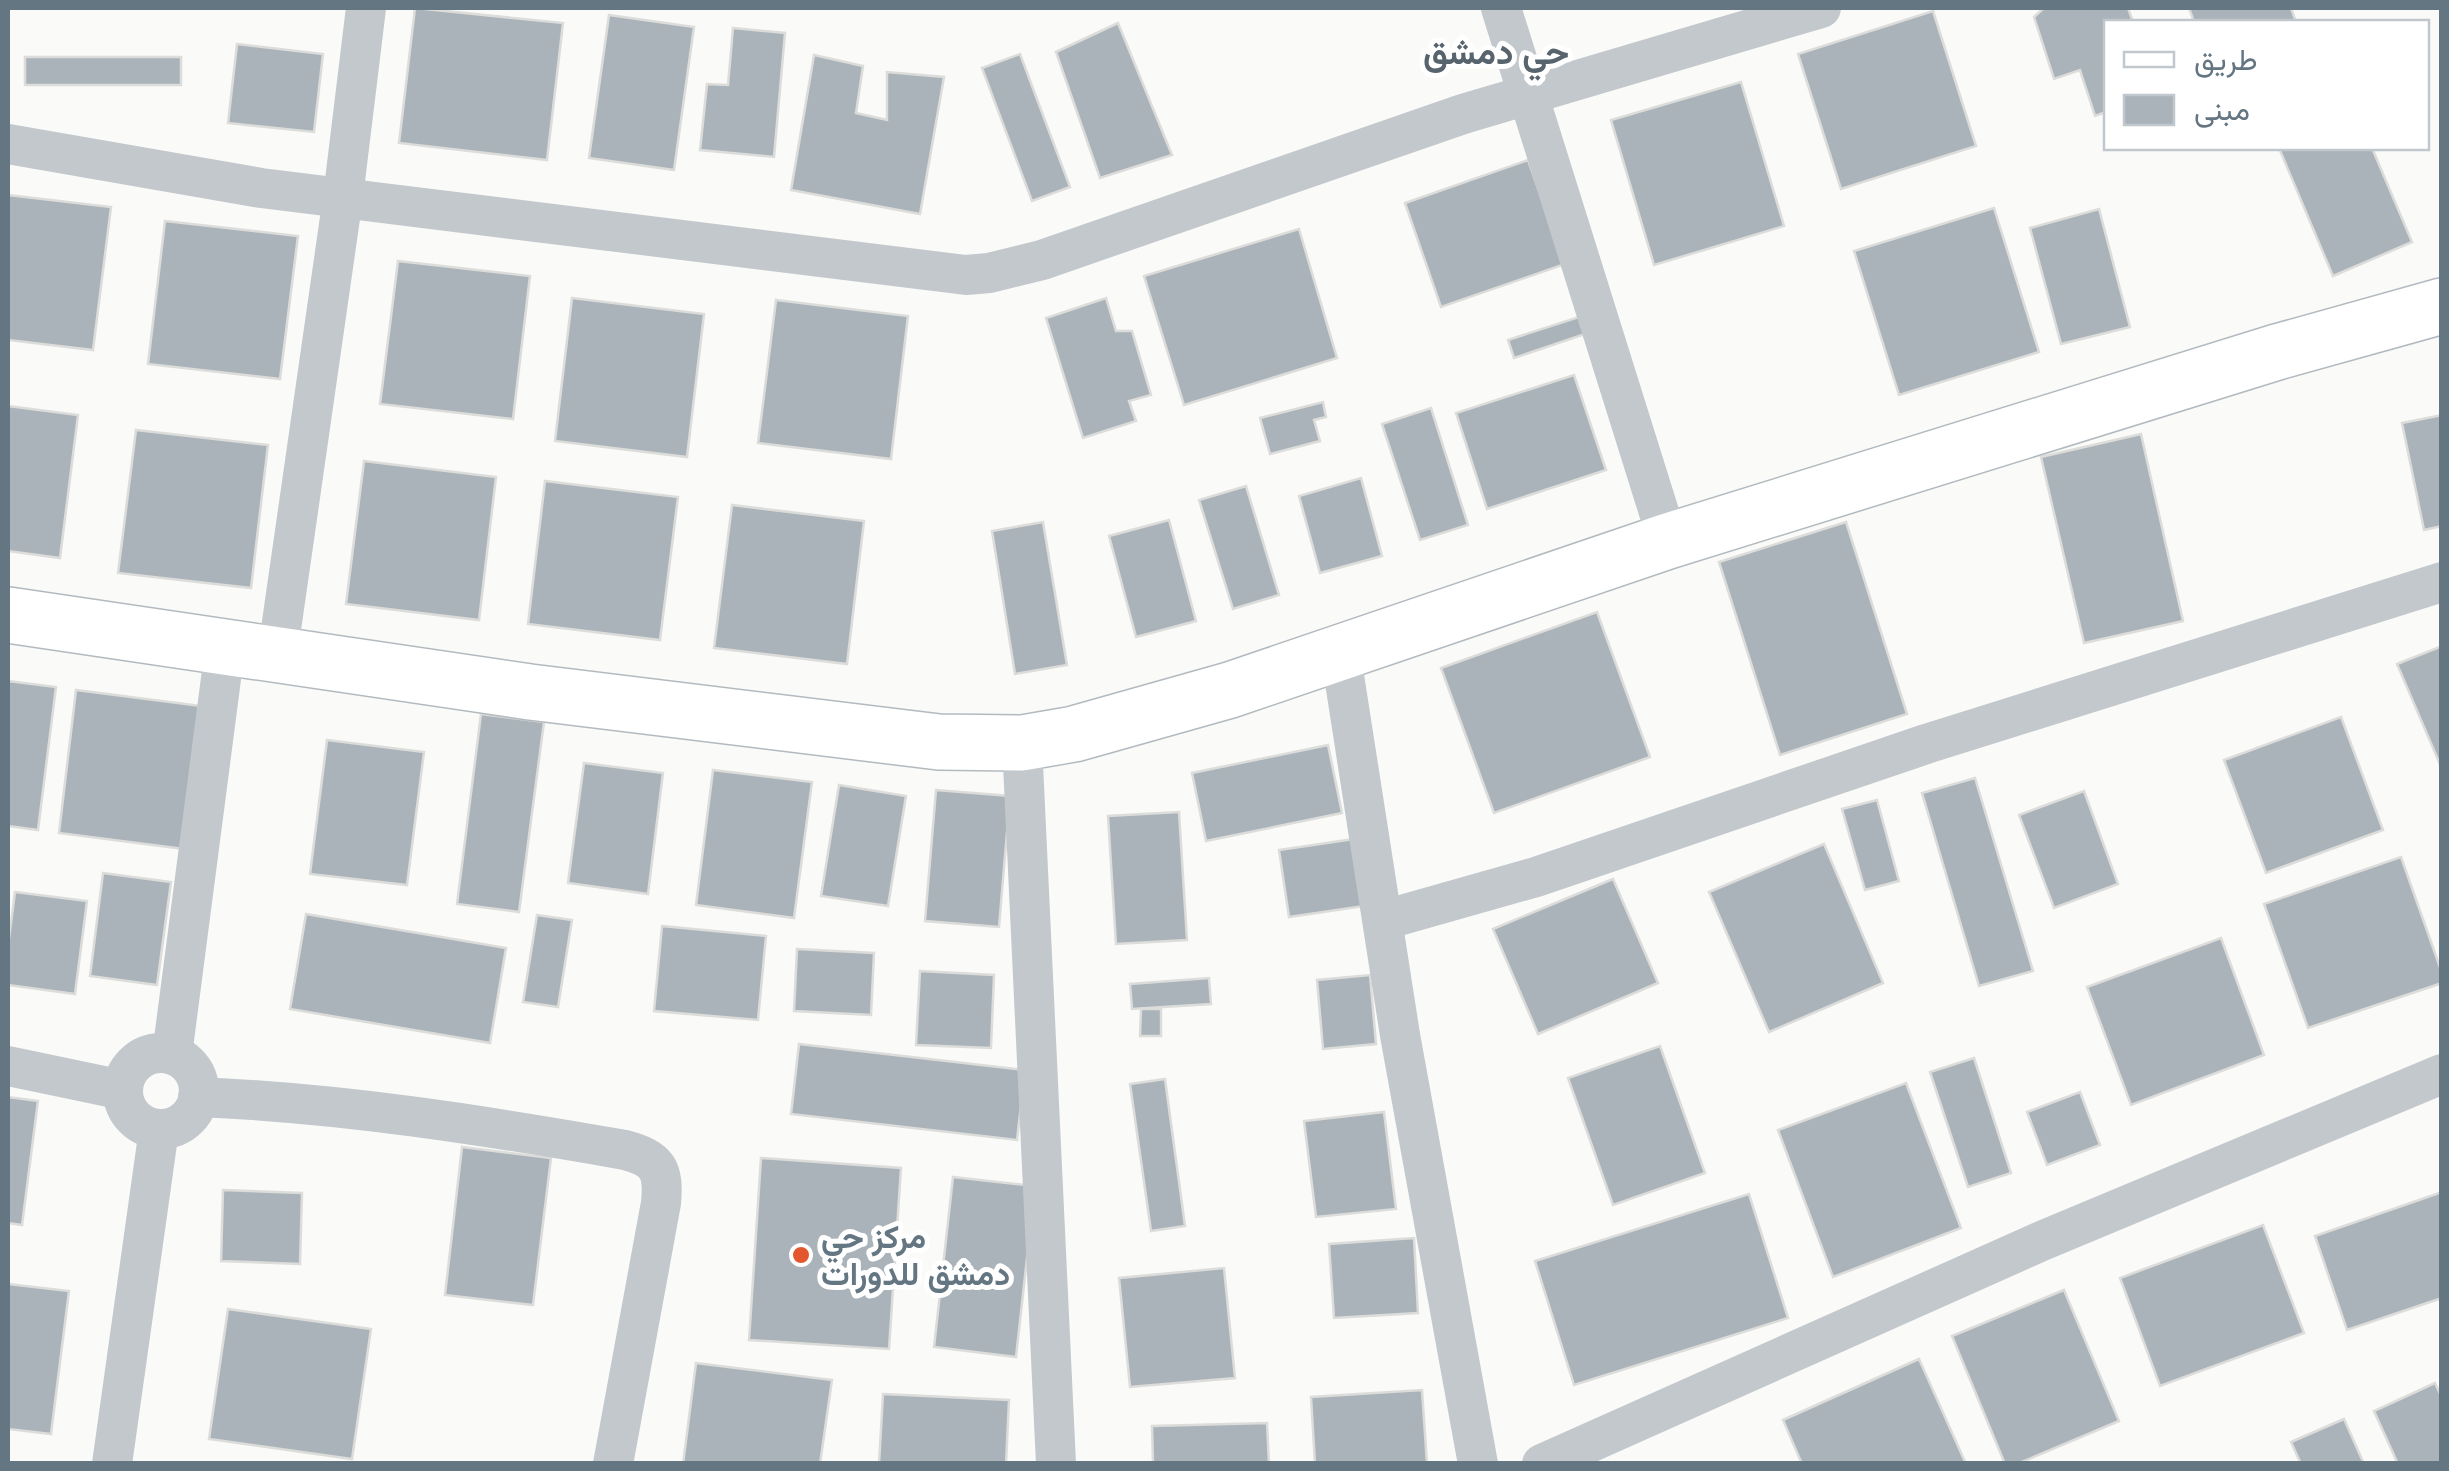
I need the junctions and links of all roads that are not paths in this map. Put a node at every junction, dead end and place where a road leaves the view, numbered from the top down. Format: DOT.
graph roads {
  1 [pos="366,8"];
  2 [pos="1501,8"];
  3 [pos="1821,8"];
  4 [pos="1530,95"];
  5 [pos="8,144"];
  6 [pos="343,197"];
  7 [pos="2442,306"];
  8 [pos="1668,541"];
  9 [pos="2442,582"];
  10 [pos="8,616"];
  11 [pos="1340,650"];
  12 [pos="251,652"];
  13 [pos="1022,743"];
  14 [pos="1384,920"];
  15 [pos="172,1055"];
  16 [pos="8,1066"];
  17 [pos="2442,1074"];
  18 [pos="123,1090"];
  19 [pos="198,1097"];
  20 [pos="159,1129"];
  21 [pos="112,1464"];
  22 [pos="613,1464"];
  23 [pos="1056,1464"];
  24 [pos="1478,1464"];
  25 [pos="1542,1464"];
  1 -- 6 [label="street"];
  2 -- 4 [label="street"];
  3 -- 4 [label="street"];
  4 -- 6 [label="street"];
  4 -- 8 [label="street"];
  5 -- 6 [label="street"];
  6 -- 12 [label="street"];
  7 -- 8 [label="street"];
  8 -- 11 [label="street"];
  9 -- 14 [label="street"];
  10 -- 12 [label="street"];
  11 -- 13 [label="street"];
  11 -- 14 [label="street"];
  12 -- 13 [label="street"];
  12 -- 15 [label="street"];
  13 -- 23 [label="street"];
  14 -- 24 [label="street"];
  15 -- 18 [label="street"];
  15 -- 19 [label="street"];
  16 -- 18 [label="street"];
  17 -- 25 [label="street"];
  18 -- 20 [label="street"];
  19 -- 20 [label="street"];
  19 -- 22 [label="street"];
  20 -- 21 [label="street"];
}
